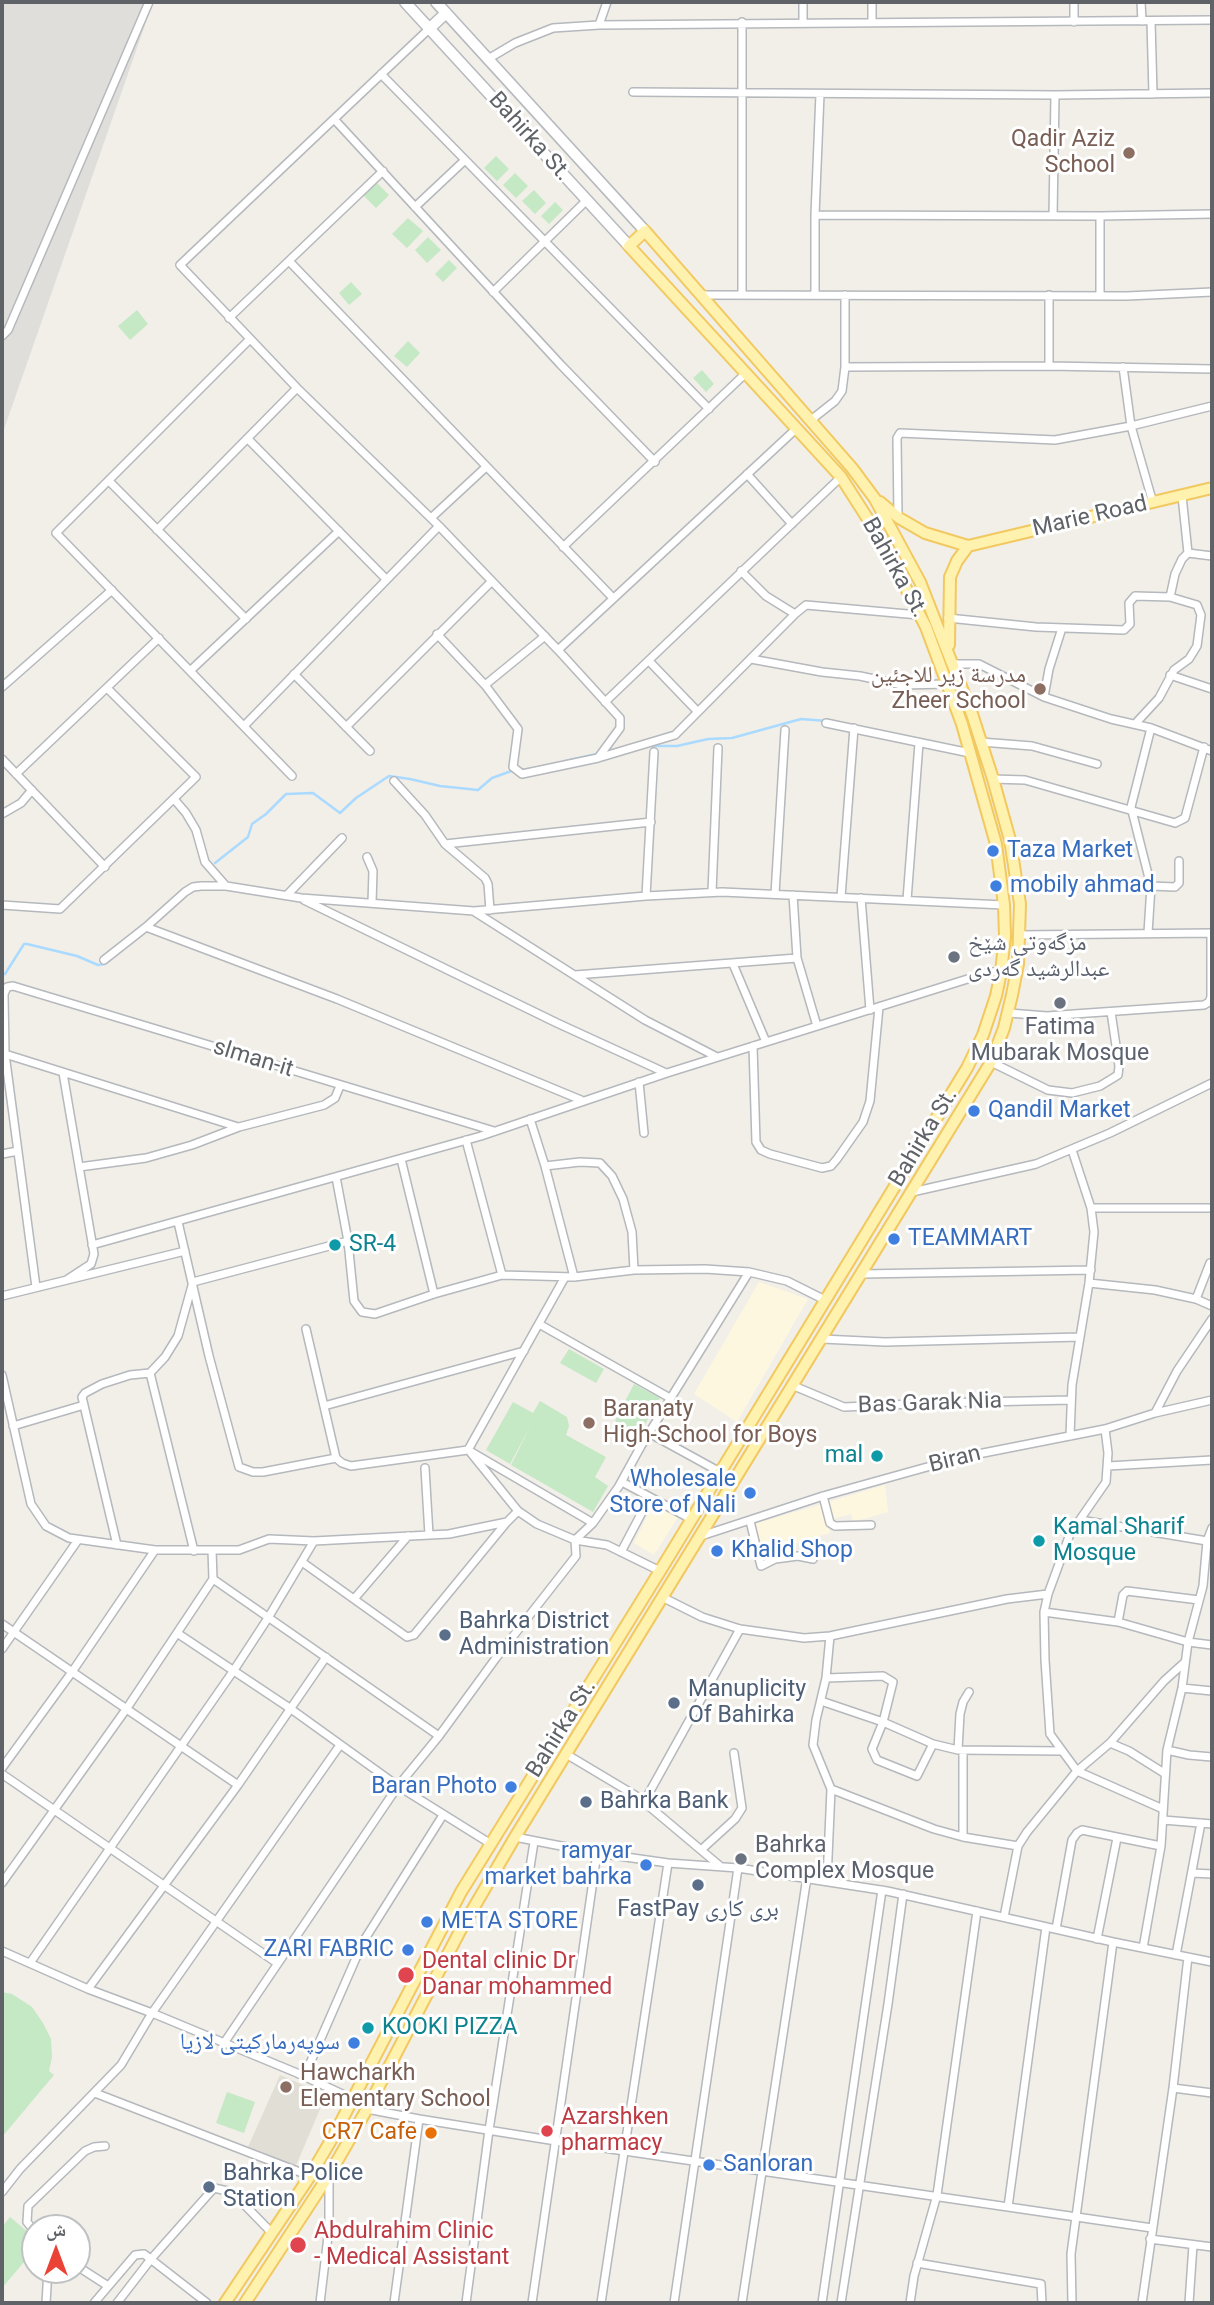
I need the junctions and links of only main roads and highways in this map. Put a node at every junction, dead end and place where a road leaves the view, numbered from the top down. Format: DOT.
graph roads {
  1 [pos="405,2"];
  2 [pos="436,2"];
  3 [pos="446,13"];
  4 [pos="430,28"];
  5 [pos="645,231"];
  6 [pos="629,246"];
  7 [pos="1212,488"];
  8 [pos="875,499"];
  9 [pos="968,546"];
  10 [pos="951,659"];
  11 [pos="1005,824"];
  12 [pos="993,828"];
  13 [pos="1017,875"];
  14 [pos="1002,876"];
  15 [pos="704,1496"];
  16 [pos="719,1504"];
  17 [pos="461,1892"];
  18 [pos="478,1902"];
  19 [pos="444,1923"];
  20 [pos="460,1931"];
  21 [pos="253,2262"];
  22 [pos="267,2270"];
  23 [pos="225,2303"];
  24 [pos="245,2303"];
  1 -- 4 [label="main road, Bahirka St."];
  2 -- 3 [label="main road, Bahirka St."];
  3 -- 4 [label="main road"];
  3 -- 5 [label="main road, Bahirka St."];
  4 -- 6 [label="main road, Bahirka St."];
  5 -- 6 [label="main road"];
  5 -- 8 [label="main road, Bahirka St."];
  6 -- 12 [label="main road, Bahirka St."];
  7 -- 9 [label="main road, Marie Road"];
  8 -- 9 [label="main road"];
  8 -- 10 [label="main road, Bahirka St."];
  9 -- 10 [label="main road"];
  10 -- 11 [label="main road, Bahirka St."];
  11 -- 12 [label="main road"];
  11 -- 13 [label="main road, Bahirka St."];
  12 -- 14 [label="main road, Bahirka St."];
  13 -- 14 [label="main road"];
  13 -- 16 [label="main road, Bahirka St."];
  14 -- 15 [label="main road, Bahirka St."];
  15 -- 16 [label="main road"];
  15 -- 17 [label="main road, Bahirka St."];
  16 -- 18 [label="main road, Bahirka St."];
  17 -- 18 [label="main road"];
  17 -- 19 [label="main road, Bahirka St."];
  18 -- 20 [label="main road, Bahirka St."];
  19 -- 20 [label="main road"];
  19 -- 21 [label="main road, Bahirka St."];
  20 -- 22 [label="main road, Bahirka St."];
  21 -- 22 [label="main road"];
  21 -- 23 [label="main road, Bahirka St."];
  22 -- 24 [label="main road, Bahirka St."];
}
